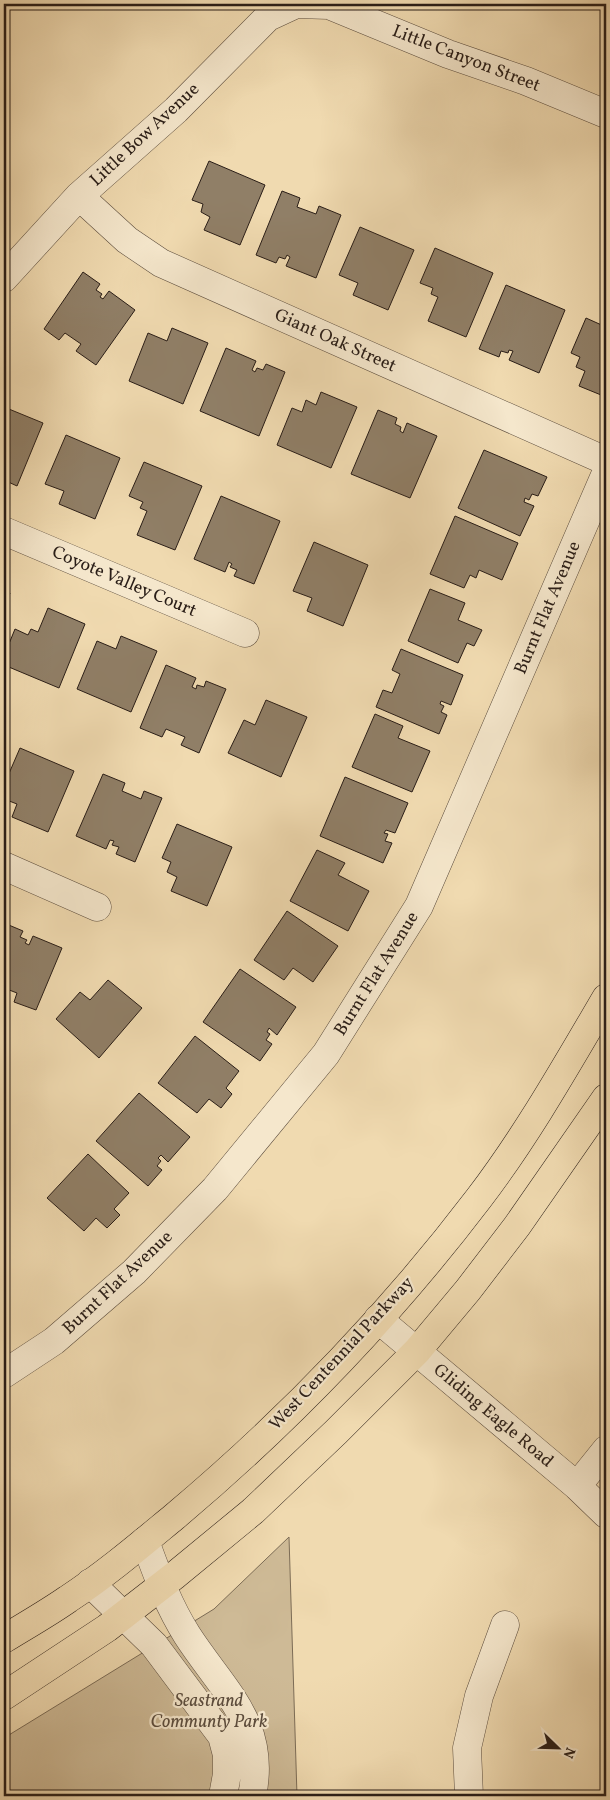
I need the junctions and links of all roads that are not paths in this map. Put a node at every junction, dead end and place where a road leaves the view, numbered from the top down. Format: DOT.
graph roads {
  1 [pos="296,4"];
  2 [pos="606,114"];
  3 [pos="79,196"];
  4 [pos="4,278"];
  5 [pos="606,461"];
  6 [pos="606,473"];
  7 [pos="4,531"];
  8 [pos="245,634"];
  9 [pos="4,866"];
  10 [pos="97,907"];
  11 [pos="606,998"];
  12 [pos="606,1098"];
  13 [pos="378,1319"];
  14 [pos="417,1351"];
  15 [pos="4,1374"];
  16 [pos="606,1450"];
  17 [pos="576,1486"];
  18 [pos="606,1514"];
  19 [pos="145,1541"];
  20 [pos="90,1583"];
  21 [pos="161,1586"];
  22 [pos="123,1616"];
  23 [pos="505,1626"];
  24 [pos="4,1639"];
  25 [pos="4,1696"];
  26 [pos="223,1796"];
  27 [pos="252,1796"];
  28 [pos="470,1796"];
  1 -- 2 [label="street, Little Canyon Street"];
  1 -- 3 [label="street, Little Bow Avenue"];
  3 -- 4 [label="street, Little Bow Avenue"];
  3 -- 5 [label="street, Giant Oak Street"];
  6 -- 15 [label="street, Burnt Flat Avenue"];
  7 -- 8 [label="street, Coyote Valley Court"];
  9 -- 10 [label="street"];
  11 -- 13 [label="main road, West Centennial Parkway"];
  12 -- 14 [label="main road"];
  13 -- 14 [label="street, Gliding Eagle Road"];
  13 -- 19 [label="main road, West Centennial Parkway"];
  14 -- 17 [label="street, Gliding Eagle Road"];
  14 -- 21 [label="main road"];
  16 -- 17 [label="street"];
  17 -- 18 [label="street, Gliding Eagle Road"];
  19 -- 20 [label="main road, West Centennial Parkway"];
  19 -- 21 [label="street"];
  20 -- 22 [label="street"];
  20 -- 24 [label="main road, West Centennial Parkway"];
  21 -- 22 [label="main road"];
  21 -- 27 [label="street"];
  22 -- 25 [label="main road"];
  22 -- 26 [label="street"];
  23 -- 28 [label="street"];
}
